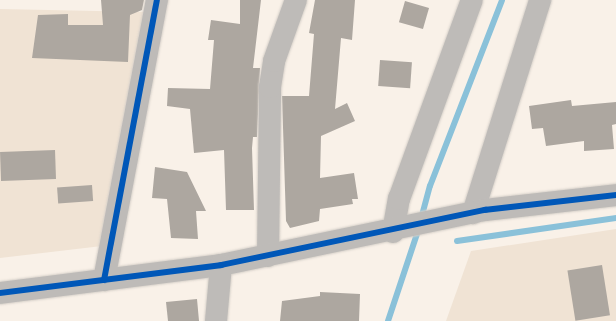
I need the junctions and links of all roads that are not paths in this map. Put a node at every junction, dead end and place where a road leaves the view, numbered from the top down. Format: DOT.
graph roads {
  1 [pos="157,0"];
  2 [pos="296,0"];
  3 [pos="472,0"];
  4 [pos="540,0"];
  5 [pos="616,195"];
  6 [pos="473,213"];
  7 [pos="393,232"];
  8 [pos="268,256"];
  9 [pos="221,265"];
  10 [pos="104,280"];
  11 [pos="0,293"];
  12 [pos="216,321"];
  1 -- 10 [label="street"];
  2 -- 8 [label="street"];
  3 -- 7 [label="street"];
  4 -- 6 [label="street"];
  5 -- 6 [label="street"];
  6 -- 7 [label="street"];
  7 -- 8 [label="street"];
  8 -- 9 [label="street"];
  9 -- 10 [label="street"];
  9 -- 12 [label="street"];
  10 -- 11 [label="street"];
}
